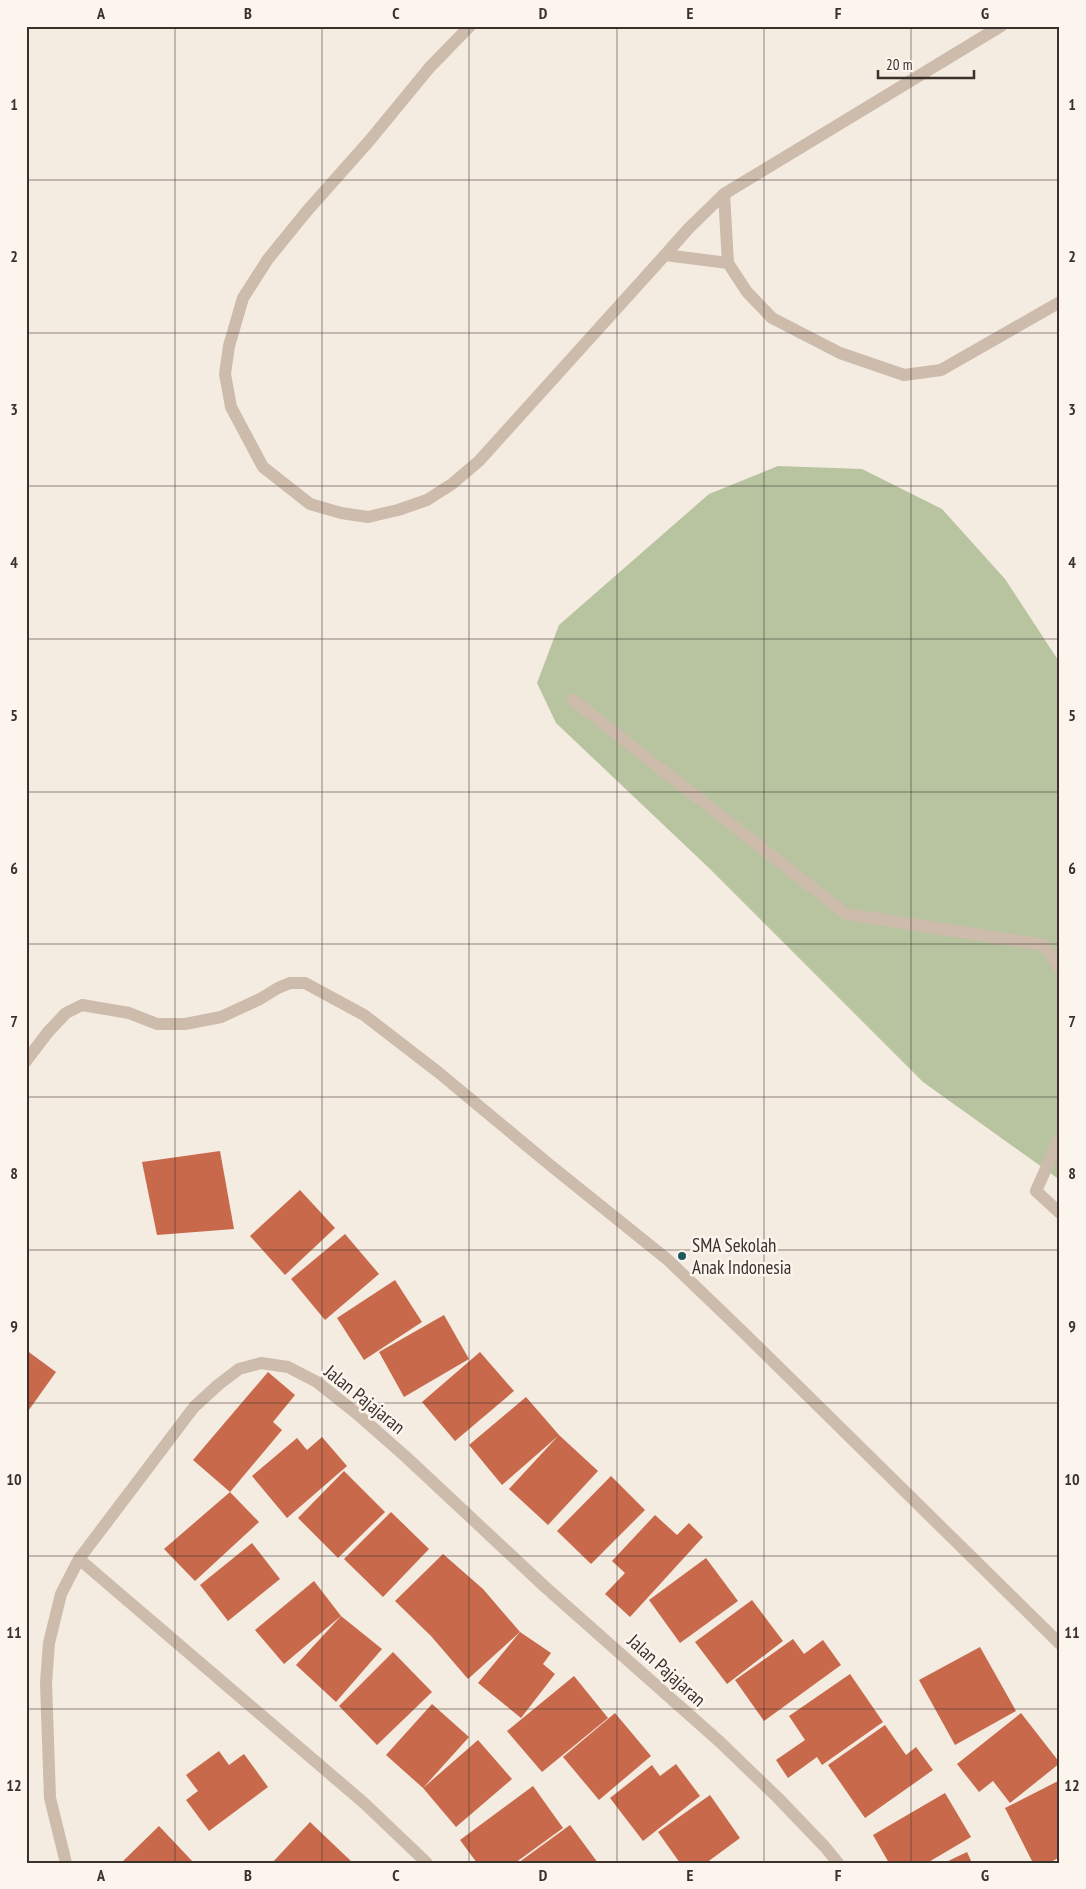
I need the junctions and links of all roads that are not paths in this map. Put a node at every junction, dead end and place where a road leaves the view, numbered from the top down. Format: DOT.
graph roads {
  1 [pos="470,26"];
  2 [pos="1001,26"];
  3 [pos="724,194"];
  4 [pos="665,255"];
  5 [pos="728,263"];
  6 [pos="1060,302"];
  7 [pos="573,700"];
  8 [pos="1060,969"];
  9 [pos="26,1061"];
  10 [pos="1060,1138"];
  11 [pos="1060,1214"];
  12 [pos="79,1558"];
  13 [pos="1060,1644"];
  14 [pos="66,1863"];
  15 [pos="428,1863"];
  16 [pos="838,1863"];
  1 -- 4 [label="street"];
  2 -- 3 [label="street"];
  3 -- 4 [label="street"];
  3 -- 5 [label="street"];
  4 -- 5 [label="street"];
  5 -- 6 [label="street"];
  7 -- 8 [label="street"];
  9 -- 13 [label="street"];
  10 -- 11 [label="street"];
  12 -- 14 [label="street, Jalan Pajajaran"];
  12 -- 15 [label="street"];
  12 -- 16 [label="street, Jalan Pajajaran"];
}
